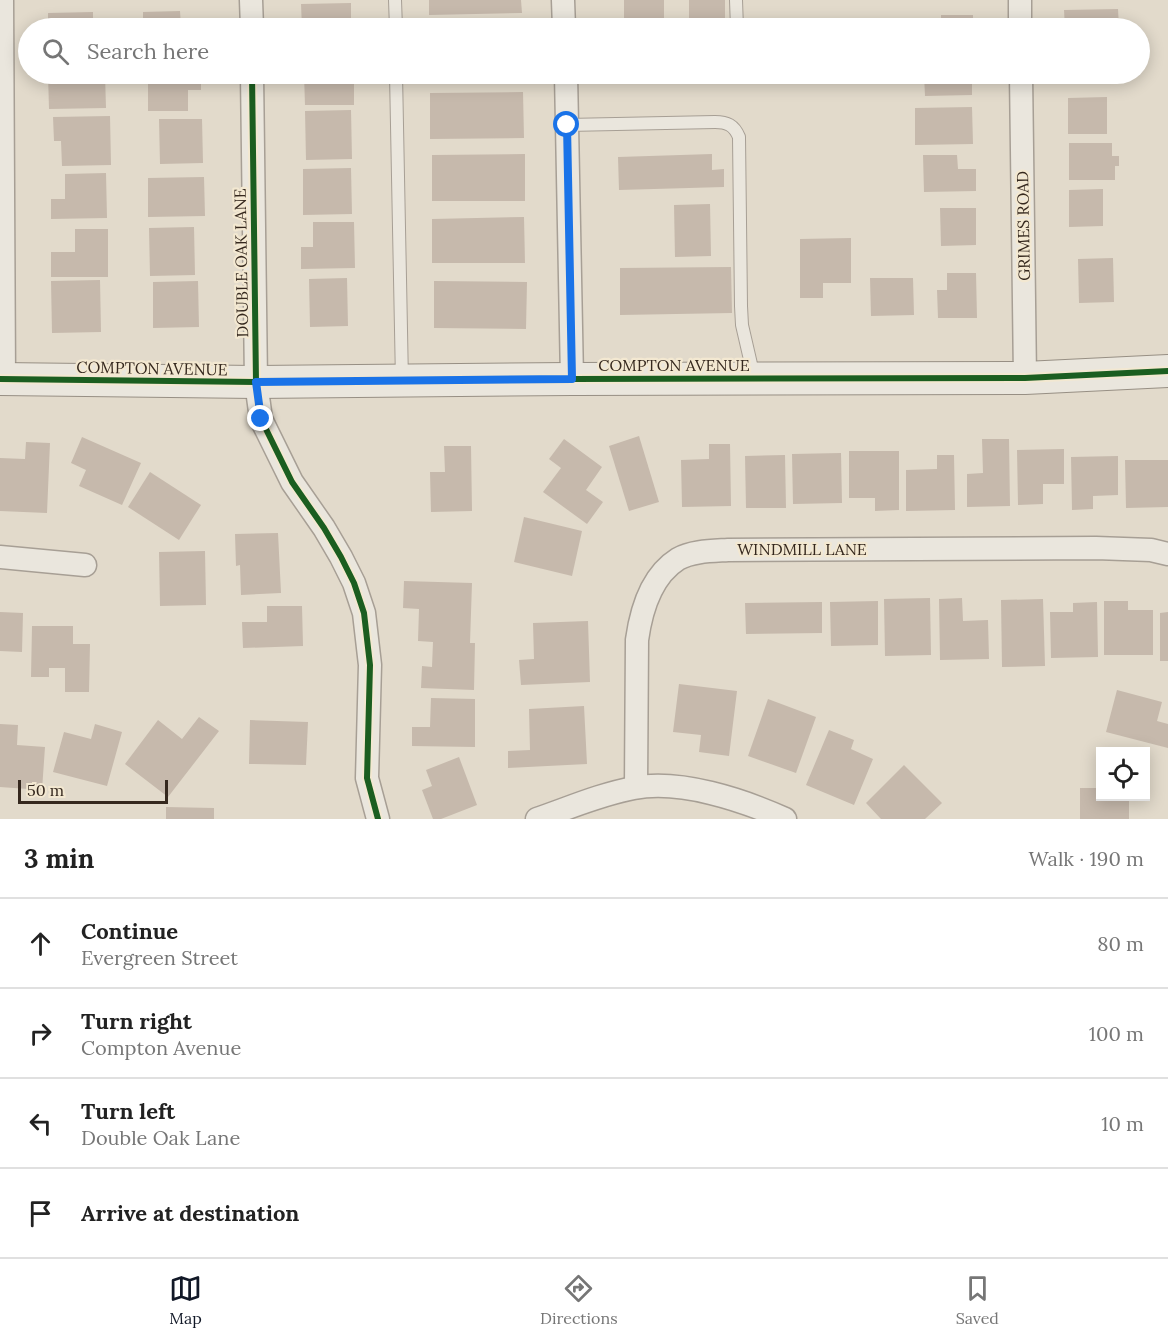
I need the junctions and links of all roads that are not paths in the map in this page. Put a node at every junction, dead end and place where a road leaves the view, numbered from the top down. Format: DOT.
graph roads {
  1 [pos="2,0"];
  2 [pos="251,0"];
  3 [pos="395,0"];
  4 [pos="563,0"];
  5 [pos="736,0"];
  6 [pos="1020,0"];
  7 [pos="252,18"];
  8 [pos="396,18"];
  9 [pos="564,18"];
  10 [pos="737,18"];
  11 [pos="1020,18"];
  12 [pos="252,84"];
  13 [pos="396,84"];
  14 [pos="566,84"];
  15 [pos="1021,84"];
  16 [pos="567,125"];
  17 [pos="1168,371"];
  18 [pos="754,378"];
  19 [pos="1025,378"];
  20 [pos="2,379"];
  21 [pos="572,379"];
  22 [pos="402,381"];
  23 [pos="256,382"];
  24 [pos="1168,554"];
  25 [pos="0,557"];
  26 [pos="85,565"];
  27 [pos="636,787"];
  28 [pos="378,819"];
  29 [pos="537,819"];
  30 [pos="785,819"];
  1 -- 20 [label="street"];
  2 -- 7 [label="street"];
  3 -- 8 [label="lane"];
  4 -- 9 [label="street"];
  5 -- 10 [label="lane"];
  6 -- 11 [label="street"];
  12 -- 23 [label="street, DOUBLE OAK LANE"];
  13 -- 22 [label="lane"];
  14 -- 16 [label="street"];
  15 -- 19 [label="street, GRIMES ROAD"];
  16 -- 18 [label="lane"];
  16 -- 21 [label="street"];
  17 -- 19 [label="street, COMPTON AVENUE"];
  18 -- 19 [label="street, COMPTON AVENUE"];
  18 -- 21 [label="street, COMPTON AVENUE"];
  20 -- 23 [label="street, COMPTON AVENUE"];
  21 -- 22 [label="street, COMPTON AVENUE"];
  22 -- 23 [label="street, COMPTON AVENUE"];
  23 -- 28 [label="street, DOUBLE OAK LANE"];
  24 -- 27 [label="street, WINDMILL LANE"];
  25 -- 26 [label="street"];
  27 -- 29 [label="street"];
  27 -- 30 [label="street"];
}
